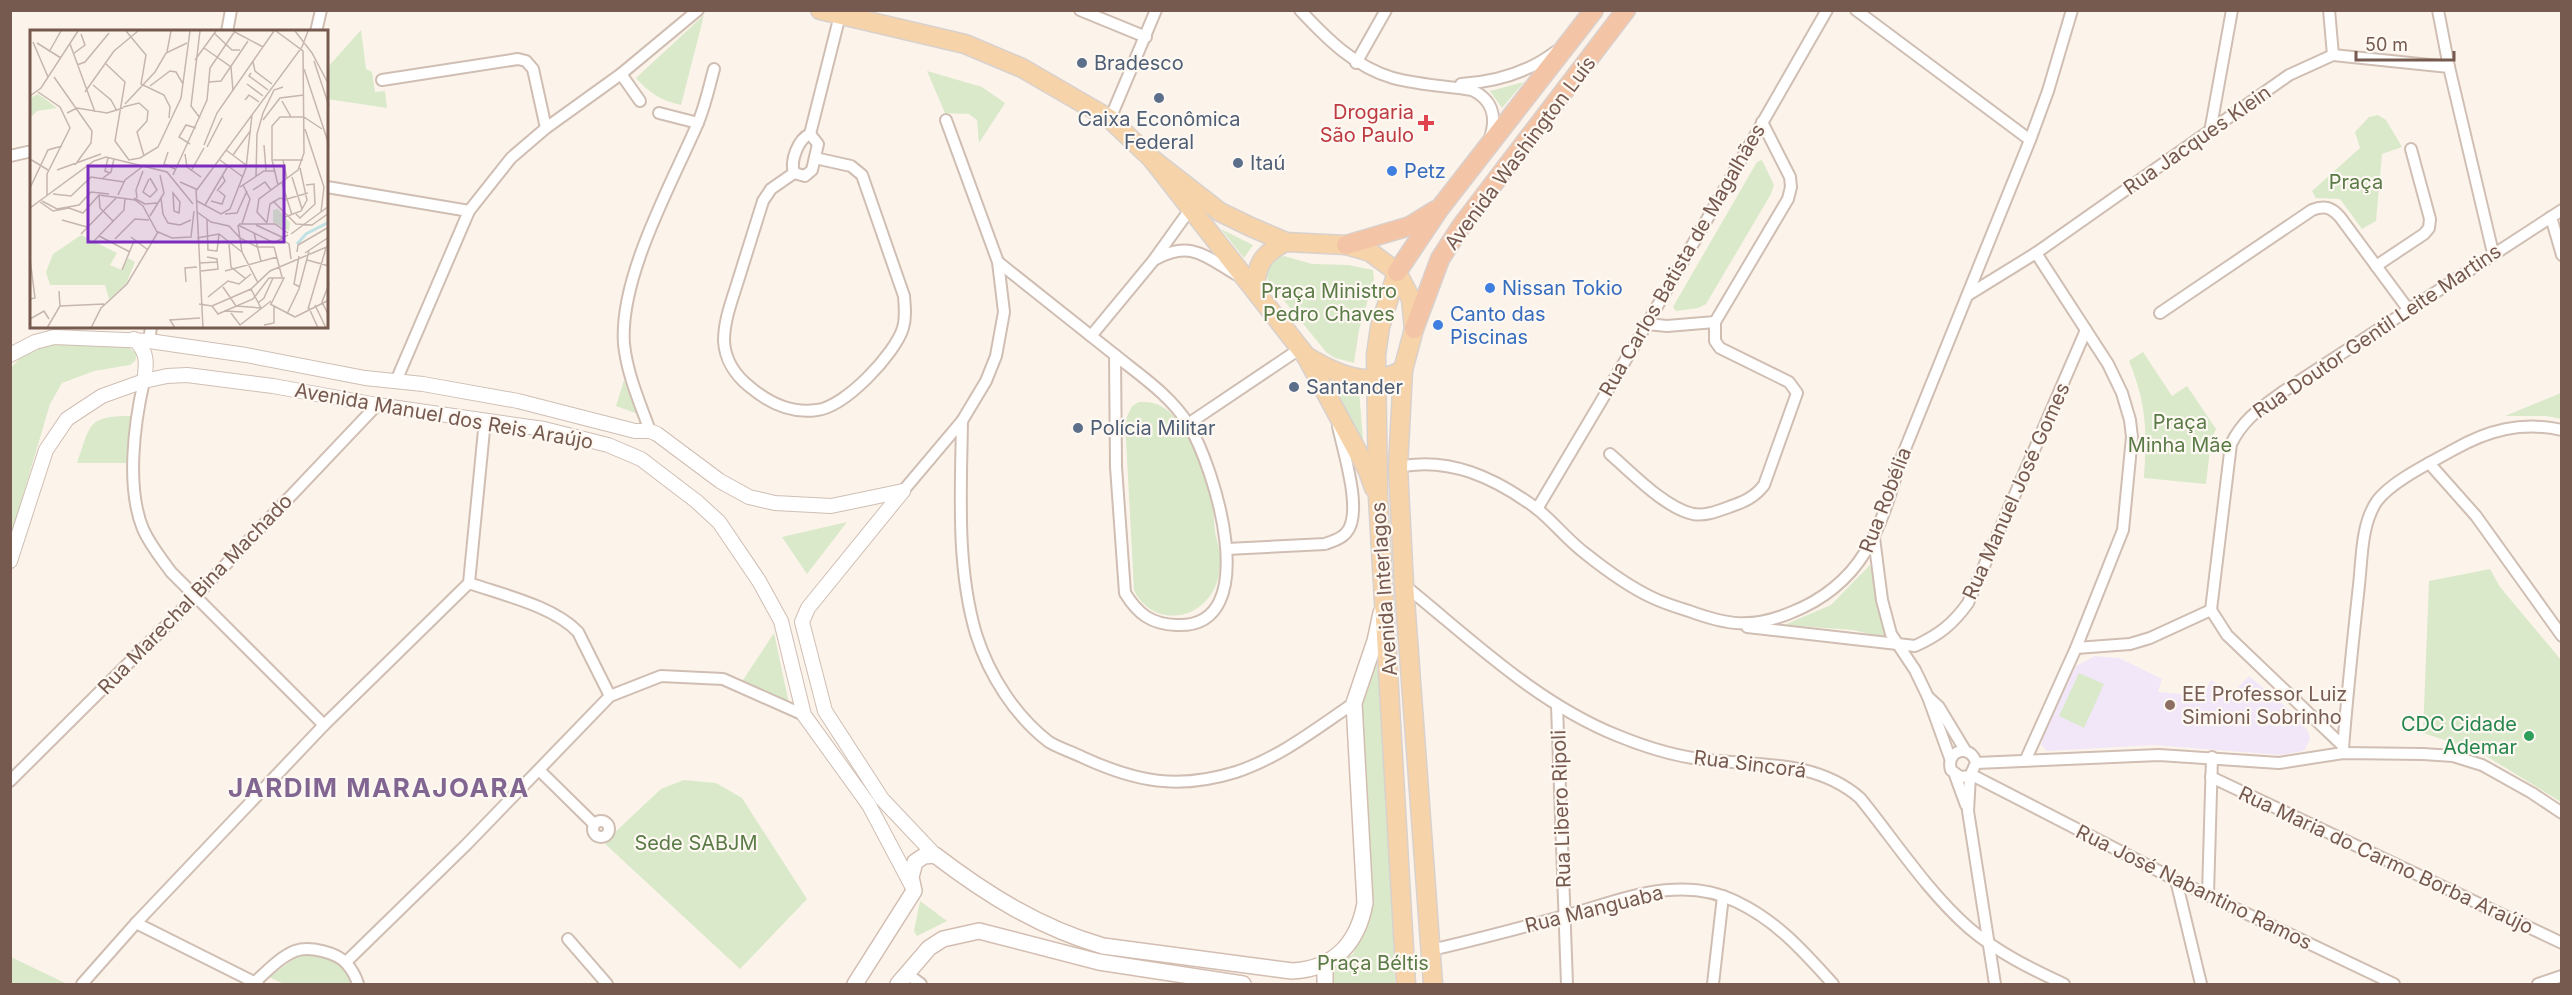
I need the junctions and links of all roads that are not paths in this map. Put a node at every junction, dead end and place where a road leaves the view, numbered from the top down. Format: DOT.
graph roads {
  1 [pos="231,10"];
  2 [pos="321,10"];
  3 [pos="698,10"];
  4 [pos="820,10"];
  5 [pos="1080,10"];
  6 [pos="1156,10"];
  7 [pos="1300,10"];
  8 [pos="1386,10"];
  9 [pos="1594,10"];
  10 [pos="1626,10"];
  11 [pos="1827,10"];
  12 [pos="1856,10"];
  13 [pos="2072,10"];
  14 [pos="2232,10"];
  15 [pos="2329,10"];
  16 [pos="2438,10"];
  17 [pos="840,15"];
  18 [pos="227,30"];
  19 [pos="316,30"];
  20 [pos="1146,37"];
  21 [pos="1573,38"];
  22 [pos="2332,55"];
  23 [pos="1356,63"];
  24 [pos="2449,67"];
  25 [pos="714,69"];
  26 [pos="621,74"];
  27 [pos="382,80"];
  28 [pos="1442,85"];
  29 [pos="640,101"];
  30 [pos="659,113"];
  31 [pos="1110,119"];
  32 [pos="946,120"];
  33 [pos="1762,122"];
  34 [pos="698,123"];
  35 [pos="546,128"];
  36 [pos="2210,132"];
  37 [pos="810,134"];
  38 [pos="2030,140"];
  39 [pos="1488,146"];
  40 [pos="2411,150"];
  41 [pos="30,151"];
  42 [pos="10,156"];
  43 [pos="815,158"];
  44 [pos="1152,159"];
  45 [pos="794,173"];
  46 [pos="328,187"];
  47 [pos="1191,208"];
  48 [pos="1440,208"];
  49 [pos="2562,210"];
  50 [pos="469,211"];
  51 [pos="2551,217"];
  52 [pos="1286,242"];
  53 [pos="1346,245"];
  54 [pos="2036,253"];
  55 [pos="2493,253"];
  56 [pos="2562,255"];
  57 [pos="1153,261"];
  58 [pos="998,262"];
  59 [pos="2376,266"];
  60 [pos="1397,272"];
  61 [pos="1252,286"];
  62 [pos="1968,296"];
  63 [pos="2408,309"];
  64 [pos="2160,313"];
  65 [pos="1715,322"];
  66 [pos="1647,324"];
  67 [pos="1414,329"];
  68 [pos="2086,330"];
  69 [pos="150,334"];
  70 [pos="1091,336"];
  71 [pos="134,339"];
  72 [pos="1304,352"];
  73 [pos="1115,355"];
  74 [pos="10,356"];
  75 [pos="1402,370"];
  76 [pos="1376,380"];
  77 [pos="144,381"];
  78 [pos="396,381"];
  79 [pos="377,405"];
  80 [pos="1336,414"];
  81 [pos="484,420"];
  82 [pos="962,422"];
  83 [pos="1188,424"];
  84 [pos="2562,430"];
  85 [pos="650,431"];
  86 [pos="1610,454"];
  87 [pos="2429,463"];
  88 [pos="1398,467"];
  89 [pos="903,491"];
  90 [pos="1378,497"];
  91 [pos="1537,509"];
  92 [pos="1874,534"];
  93 [pos="1227,549"];
  94 [pos="10,561"];
  95 [pos="469,583"];
  96 [pos="1404,585"];
  97 [pos="1384,595"];
  98 [pos="195,597"];
  99 [pos="2211,610"];
  100 [pos="1739,626"];
  101 [pos="2562,636"];
  102 [pos="1896,643"];
  103 [pos="2076,648"];
  104 [pos="610,696"];
  105 [pos="1928,697"];
  106 [pos="1353,703"];
  107 [pos="1557,706"];
  108 [pos="825,711"];
  109 [pos="804,715"];
  110 [pos="324,725"];
  111 [pos="2343,749"];
  112 [pos="2212,757"];
  113 [pos="1950,758"];
  114 [pos="2026,759"];
  115 [pos="1972,764"];
  116 [pos="539,770"];
  117 [pos="1955,775"];
  118 [pos="2211,777"];
  119 [pos="10,781"];
  120 [pos="1968,811"];
  121 [pos="2562,813"];
  122 [pos="594,824"];
  123 [pos="935,855"];
  124 [pos="2176,880"];
  125 [pos="914,891"];
  126 [pos="2208,894"];
  127 [pos="1723,896"];
  128 [pos="1565,916"];
  129 [pos="136,923"];
  130 [pos="568,939"];
  131 [pos="1989,943"];
  132 [pos="2562,943"];
  133 [pos="1103,946"];
  134 [pos="1431,950"];
  135 [pos="346,962"];
  136 [pos="1099,962"];
  137 [pos="1325,964"];
  138 [pos="2562,976"];
  139 [pos="902,979"];
  140 [pos="256,983"];
  141 [pos="603,983"];
  142 [pos="82,984"];
  143 [pos="358,984"];
  144 [pos="855,984"];
  145 [pos="921,984"];
  146 [pos="1243,984"];
  147 [pos="1325,984"];
  148 [pos="1406,984"];
  149 [pos="1432,984"];
  150 [pos="1567,984"];
  151 [pos="1713,984"];
  152 [pos="1833,984"];
  153 [pos="1995,984"];
  154 [pos="2064,984"];
  155 [pos="2201,984"];
  156 [pos="2394,984"];
  157 [pos="2538,984"];
  1 -- 18 [label="street"];
  2 -- 19 [label="street"];
  3 -- 26 [label="street"];
  4 -- 17 [label="main road"];
  5 -- 20 [label="street"];
  6 -- 20 [label="street"];
  7 -- 23 [label="street"];
  8 -- 23 [label="street"];
  9 -- 21 [label="highway, Avenida Washington Luís"];
  10 -- 67 [label="highway, Avenida Washington Luís"];
  11 -- 33 [label="street, Rua Carlos Batista de Magalhães"];
  12 -- 38 [label="street"];
  13 -- 38 [label="street, Rua Robélia"];
  14 -- 36 [label="street"];
  15 -- 22 [label="street"];
  16 -- 24 [label="street"];
  17 -- 31 [label="main road"];
  17 -- 37 [label="street"];
  20 -- 31 [label="street"];
  21 -- 28 [label="street"];
  21 -- 39 [label="highway, Avenida Washington Luís"];
  22 -- 24 [label="street"];
  22 -- 36 [label="street, Rua Jacques Klein"];
  23 -- 28 [label="street"];
  24 -- 55 [label="street"];
  25 -- 34 [label="street"];
  26 -- 29 [label="street"];
  26 -- 35 [label="street"];
  27 -- 35 [label="street"];
  28 -- 39 [label="street"];
  30 -- 34 [label="street"];
  31 -- 44 [label="main road"];
  32 -- 58 [label="street"];
  33 -- 65 [label="street"];
  33 -- 66 [label="street, Rua Carlos Batista de Magalhães"];
  34 -- 85 [label="street"];
  35 -- 50 [label="street"];
  36 -- 54 [label="street, Rua Jacques Klein"];
  37 -- 43 [label="street"];
  37 -- 45 [label="street"];
  38 -- 62 [label="street, Rua Robélia"];
  39 -- 48 [label="highway, Avenida Washington Luís"];
  40 -- 59 [label="street"];
  41 -- 42 [label="street"];
  43 -- 45 [label="street"];
  43 -- 45 [label="street"];
  44 -- 47 [label="main road"];
  44 -- 52 [label="main road"];
  46 -- 50 [label="street"];
  47 -- 57 [label="street"];
  47 -- 61 [label="main road"];
  48 -- 53 [label="highway"];
  48 -- 60 [label="highway, Avenida Interlagos"];
  49 -- 51 [label="street, Rua Doutor Gentil Leite Martins"];
  50 -- 78 [label="street"];
  51 -- 55 [label="street, Rua Doutor Gentil Leite Martins"];
  51 -- 56 [label="street"];
  52 -- 53 [label="main road"];
  52 -- 61 [label="main road"];
  53 -- 60 [label="main road"];
  54 -- 62 [label="street, Rua Jacques Klein"];
  54 -- 68 [label="street"];
  55 -- 63 [label="street, Rua Doutor Gentil Leite Martins"];
  57 -- 61 [label="street"];
  57 -- 70 [label="street"];
  58 -- 70 [label="street"];
  58 -- 82 [label="street"];
  59 -- 63 [label="street"];
  59 -- 64 [label="street"];
  60 -- 67 [label="main road"];
  60 -- 76 [label="main road, Avenida Interlagos"];
  61 -- 72 [label="main road"];
  62 -- 92 [label="street, Rua Robélia"];
  63 -- 99 [label="street, Rua Doutor Gentil Leite Martins"];
  65 -- 66 [label="street"];
  65 -- 86 [label="street"];
  66 -- 91 [label="street, Rua Carlos Batista de Magalhães"];
  67 -- 75 [label="main road, Avenida Washington Luís"];
  68 -- 102 [label="street, Rua Manuel José Gomes"];
  68 -- 103 [label="street"];
  69 -- 71 [label="street, Avenida Manuel dos Reis Araújo"];
  69 -- 78 [label="street, Avenida Manuel dos Reis Araújo"];
  70 -- 73 [label="street"];
  71 -- 74 [label="street, Avenida Manuel dos Reis Araújo"];
  71 -- 77 [label="street"];
  72 -- 76 [label="main road"];
  72 -- 80 [label="main road"];
  72 -- 83 [label="street"];
  73 -- 83 [label="street"];
  73 -- 93 [label="street"];
  75 -- 76 [label="main road"];
  75 -- 88 [label="main road, Avenida Interlagos"];
  76 -- 90 [label="main road, Avenida Interlagos"];
  77 -- 79 [label="street, Avenida Manuel dos Reis Araújo"];
  77 -- 94 [label="street, Avenida Manuel dos Reis Araújo"];
  77 -- 98 [label="street"];
  78 -- 85 [label="street, Avenida Manuel dos Reis Araújo"];
  79 -- 81 [label="street, Avenida Manuel dos Reis Araújo"];
  79 -- 98 [label="street, Rua Marechal Bina Machado"];
  80 -- 90 [label="main road"];
  80 -- 93 [label="street"];
  81 -- 95 [label="street"];
  81 -- 109 [label="street, Avenida Manuel dos Reis Araújo"];
  82 -- 89 [label="street"];
  82 -- 106 [label="street"];
  83 -- 93 [label="street"];
  84 -- 87 [label="street"];
  85 -- 89 [label="street, Avenida Manuel dos Reis Araújo"];
  87 -- 101 [label="street"];
  87 -- 111 [label="street"];
  88 -- 91 [label="street, Rua Robélia"];
  88 -- 96 [label="main road, Avenida Interlagos"];
  89 -- 108 [label="street"];
  90 -- 97 [label="main road, Avenida Interlagos"];
  91 -- 100 [label="street, Rua Robélia"];
  92 -- 100 [label="street, Rua Robélia"];
  92 -- 102 [label="street"];
  95 -- 104 [label="street"];
  95 -- 110 [label="street"];
  96 -- 107 [label="street, Rua Sincorá"];
  96 -- 134 [label="main road, Avenida Interlagos"];
  97 -- 106 [label="main road"];
  97 -- 148 [label="main road, Avenida Interlagos"];
  98 -- 110 [label="street"];
  98 -- 119 [label="street, Rua Marechal Bina Machado"];
  99 -- 103 [label="street"];
  99 -- 111 [label="street"];
  100 -- 102 [label="street, Rua Manuel José Gomes"];
  102 -- 105 [label="street"];
  103 -- 114 [label="street"];
  104 -- 109 [label="street"];
  104 -- 116 [label="street"];
  105 -- 113 [label="street"];
  105 -- 115 [label="street"];
  106 -- 137 [label="main road"];
  107 -- 128 [label="street, Rua Libero Ripoli"];
  107 -- 131 [label="street, Rua Sincorá"];
  108 -- 109 [label="street"];
  108 -- 123 [label="street"];
  109 -- 125 [label="street, Avenida Manuel dos Reis Araújo"];
  110 -- 129 [label="street"];
  111 -- 112 [label="street"];
  111 -- 121 [label="street"];
  112 -- 114 [label="street"];
  112 -- 118 [label="street"];
  113 -- 115 [label="street"];
  113 -- 117 [label="street"];
  114 -- 115 [label="street"];
  115 -- 117 [label="street"];
  115 -- 120 [label="street"];
  115 -- 124 [label="street, Rua José Nabantino Ramos"];
  116 -- 122 [label="street"];
  116 -- 135 [label="street"];
  117 -- 120 [label="street"];
  118 -- 126 [label="street"];
  118 -- 132 [label="street, Rua Maria do Carmo Borba Araújo"];
  120 -- 131 [label="street"];
  123 -- 125 [label="main road"];
  123 -- 133 [label="main road"];
  124 -- 126 [label="street, Rua José Nabantino Ramos"];
  124 -- 155 [label="street"];
  125 -- 144 [label="main road"];
  126 -- 156 [label="street, Rua José Nabantino Ramos"];
  127 -- 128 [label="street, Rua Manguaba"];
  127 -- 151 [label="street"];
  127 -- 152 [label="street, Rua Manguaba"];
  128 -- 134 [label="street, Rua Manguaba"];
  128 -- 150 [label="street, Rua Libero Ripoli"];
  129 -- 140 [label="street"];
  129 -- 142 [label="street"];
  130 -- 141 [label="street"];
  131 -- 153 [label="street"];
  131 -- 154 [label="street, Rua Sincorá"];
  133 -- 136 [label="main road"];
  133 -- 137 [label="main road"];
  134 -- 149 [label="main road, Avenida Interlagos"];
  135 -- 140 [label="street"];
  135 -- 143 [label="street"];
  136 -- 139 [label="main road"];
  136 -- 146 [label="main road"];
  137 -- 147 [label="main road"];
  138 -- 157 [label="street"];
  139 -- 145 [label="street"];
}
